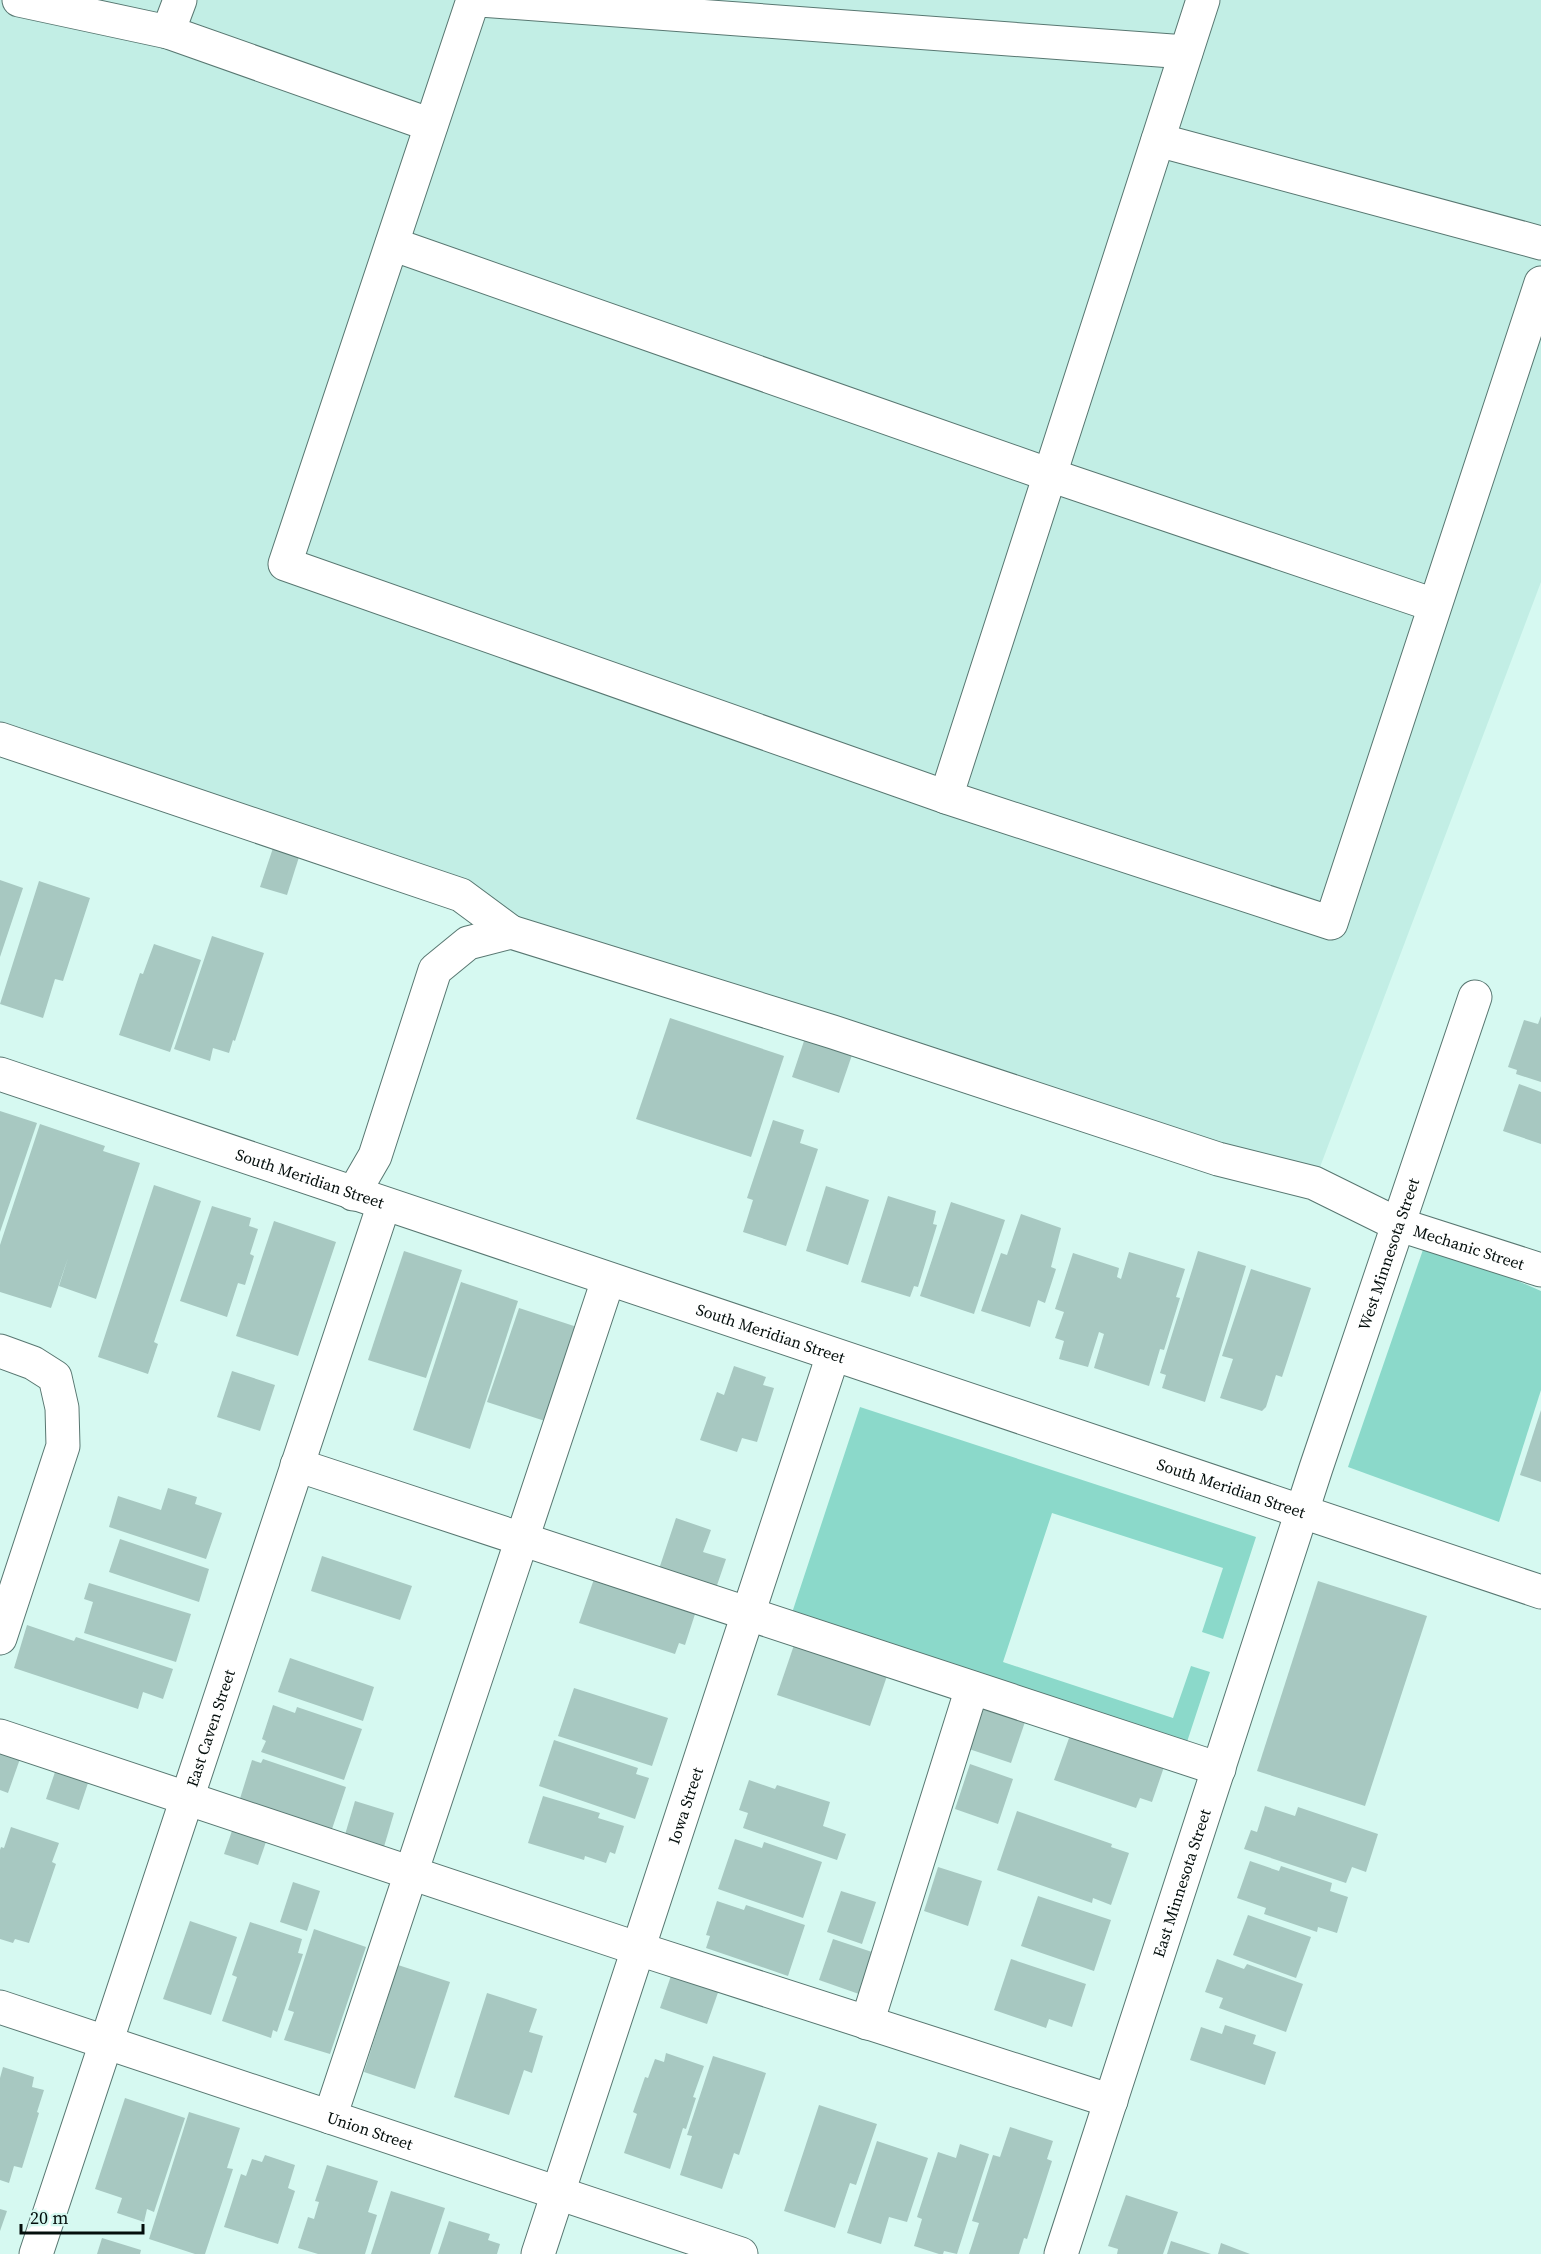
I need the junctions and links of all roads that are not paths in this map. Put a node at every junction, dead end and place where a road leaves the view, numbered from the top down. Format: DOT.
graph roads {
  1 [pos="19,0"];
  2 [pos="180,0"];
  3 [pos="473,0"];
  4 [pos="480,0"];
  5 [pos="1203,0"];
  6 [pos="168,32"];
  7 [pos="1186,52"];
  8 [pos="432,125"];
  9 [pos="1158,140"];
  10 [pos="1541,243"];
  11 [pos="392,244"];
  12 [pos="1541,283"];
  13 [pos="1050,475"];
  14 [pos="1434,605"];
  15 [pos="0,739"];
  16 [pos="946,796"];
  17 [pos="511,932"];
  18 [pos="1475,998"];
  19 [pos="0,1074"];
  20 [pos="353,1194"];
  21 [pos="384,1204"];
  22 [pos="1397,1224"];
  23 [pos="1541,1270"];
  24 [pos="608,1280"];
  25 [pos="0,1351"];
  26 [pos="832,1355"];
  27 [pos="297,1465"];
  28 [pos="1302,1511"];
  29 [pos="522,1539"];
  30 [pos="1541,1592"];
  31 [pos="748,1614"];
  32 [pos="0,1638"];
  33 [pos="972,1688"];
  34 [pos="0,1736"];
  35 [pos="1219,1768"];
  36 [pos="187,1799"];
  37 [pos="411,1874"];
  38 [pos="639,1949"];
  39 [pos="0,2007"];
  40 [pos="867,2023"];
  41 [pos="106,2042"];
  42 [pos="1111,2102"];
  43 [pos="330,2117"];
  44 [pos="558,2193"];
  45 [pos="36,2254"];
  46 [pos="538,2254"];
  47 [pos="741,2254"];
  48 [pos="1061,2254"];
  1 -- 6 [label="street"];
  2 -- 6 [label="street"];
  3 -- 8 [label="street"];
  4 -- 7 [label="street"];
  5 -- 7 [label="street"];
  6 -- 8 [label="street"];
  7 -- 9 [label="street"];
  8 -- 11 [label="street"];
  9 -- 10 [label="street"];
  9 -- 13 [label="street"];
  11 -- 13 [label="street"];
  11 -- 16 [label="street"];
  12 -- 14 [label="street"];
  13 -- 14 [label="street"];
  13 -- 16 [label="street"];
  14 -- 16 [label="street"];
  15 -- 17 [label="street"];
  17 -- 20 [label="street"];
  17 -- 22 [label="street, Mechanic Street"];
  18 -- 22 [label="street, West Minnesota Street"];
  19 -- 20 [label="street, South Meridian Street"];
  20 -- 21 [label="street, South Meridian Street"];
  21 -- 24 [label="street, South Meridian Street"];
  21 -- 27 [label="street, East Caven Street"];
  22 -- 23 [label="street, Mechanic Street"];
  22 -- 28 [label="street, West Minnesota Street"];
  24 -- 26 [label="street, South Meridian Street"];
  24 -- 29 [label="street"];
  25 -- 32 [label="street"];
  26 -- 28 [label="street, South Meridian Street"];
  26 -- 31 [label="street, Iowa Street"];
  27 -- 29 [label="street"];
  27 -- 36 [label="street, East Caven Street"];
  28 -- 30 [label="street, South Meridian Street"];
  28 -- 35 [label="street, East Minnesota Street"];
  29 -- 31 [label="street"];
  29 -- 37 [label="street"];
  31 -- 33 [label="street"];
  31 -- 38 [label="street, Iowa Street"];
  33 -- 35 [label="street"];
  33 -- 40 [label="street"];
  34 -- 36 [label="street"];
  35 -- 42 [label="street, East Minnesota Street"];
  36 -- 37 [label="street"];
  36 -- 41 [label="street, East Caven Street"];
  37 -- 38 [label="street"];
  37 -- 43 [label="street"];
  38 -- 40 [label="street"];
  38 -- 44 [label="street, Iowa Street"];
  39 -- 41 [label="street, Union Street"];
  40 -- 42 [label="street"];
  41 -- 43 [label="street, Union Street"];
  41 -- 45 [label="street, East Caven Street"];
  42 -- 48 [label="street, East Minnesota Street"];
  43 -- 44 [label="street, Union Street"];
  44 -- 46 [label="street, Iowa Street"];
  44 -- 47 [label="street, Union Street"];
}
